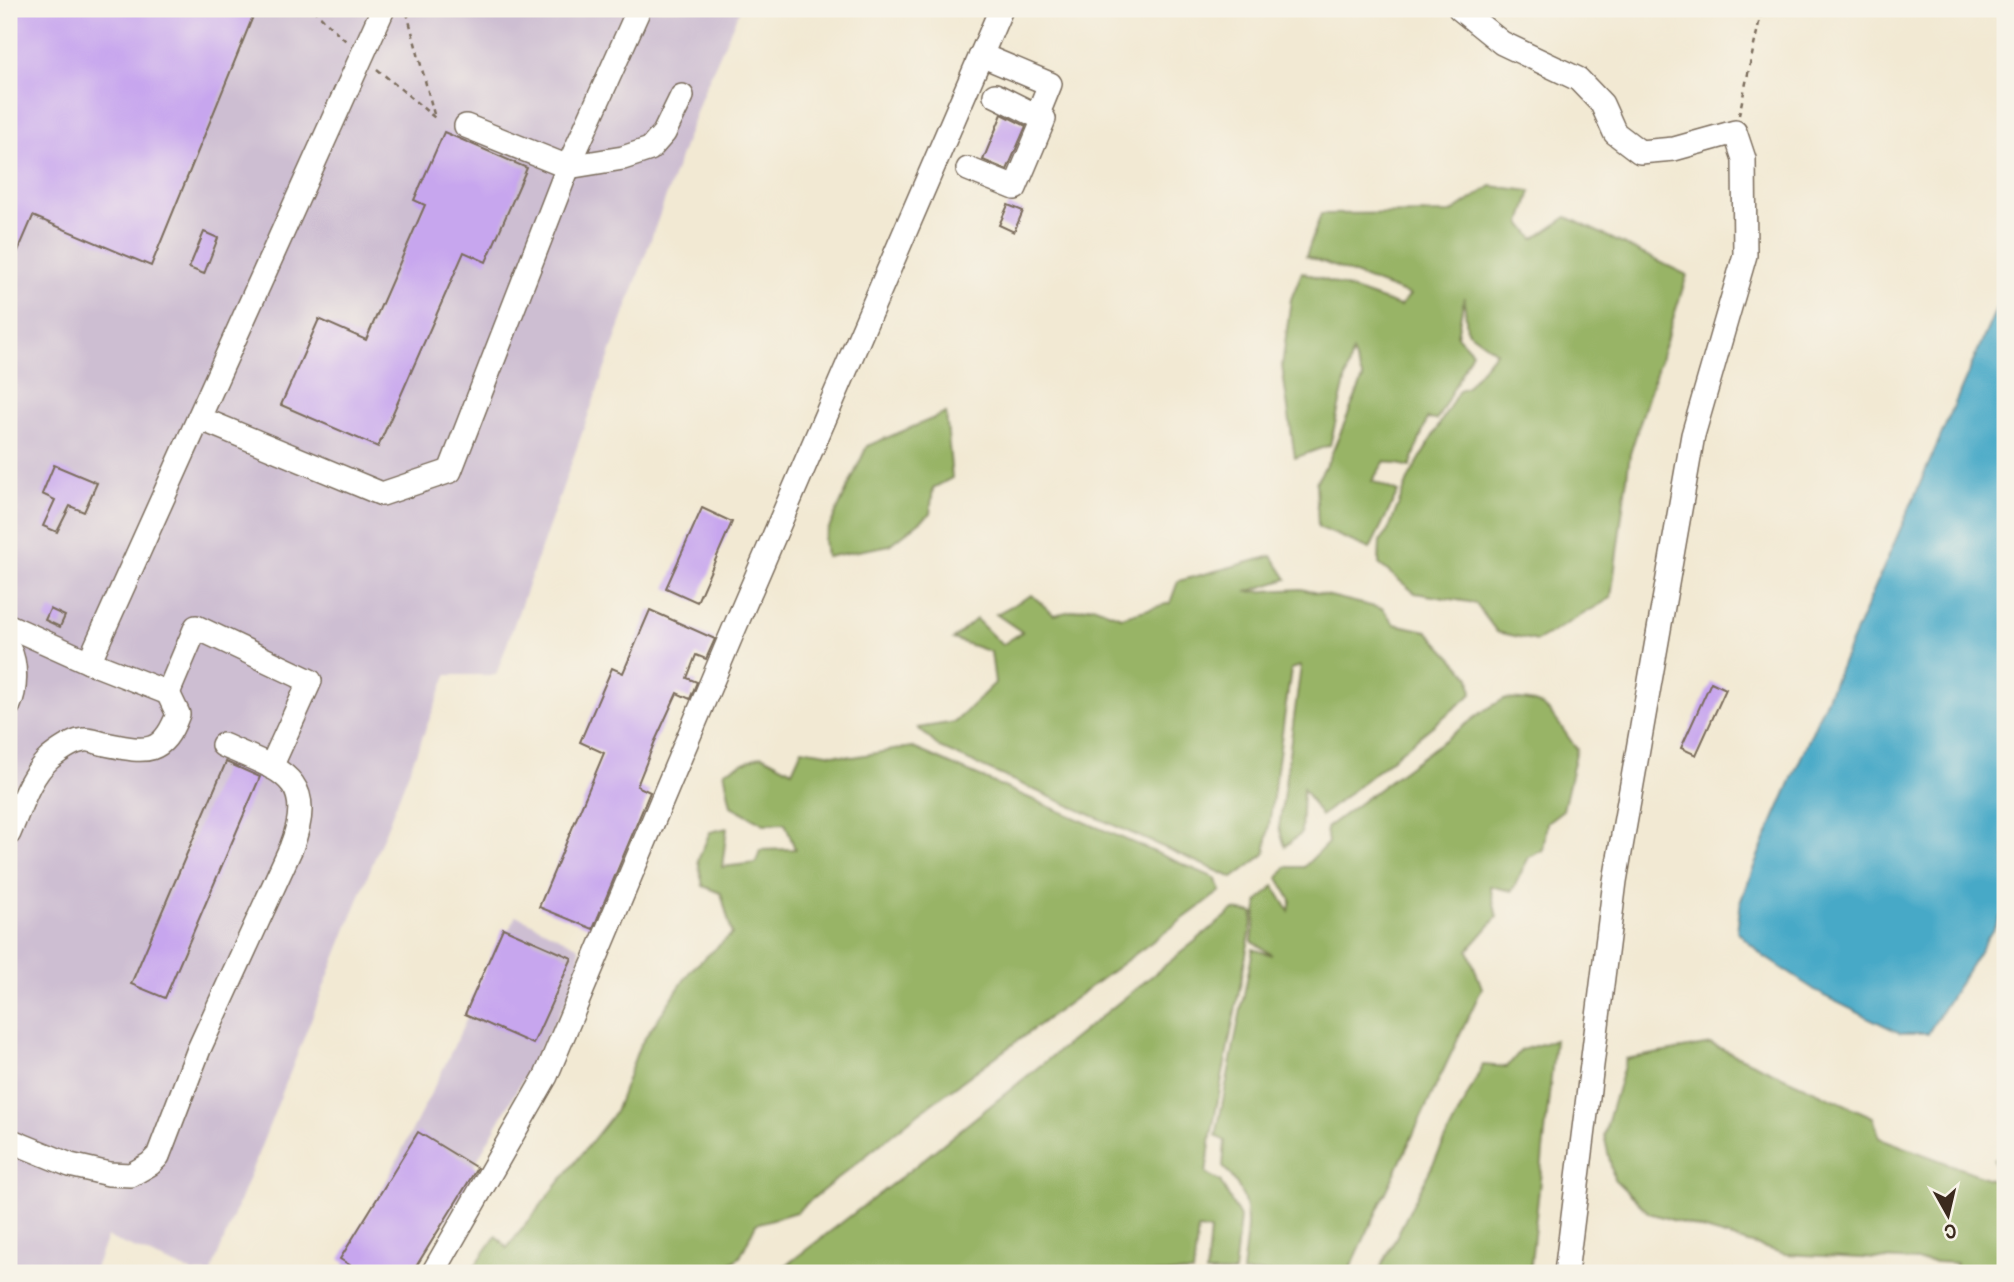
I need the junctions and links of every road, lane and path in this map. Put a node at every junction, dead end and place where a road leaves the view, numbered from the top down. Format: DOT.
graph roads {
  1 [pos="313,9"];
  2 [pos="383,9"];
  3 [pos="406,9"];
  4 [pos="639,9"];
  5 [pos="1001,9"];
  6 [pos="1460,9"];
  7 [pos="1762,9"];
  8 [pos="981,55"];
  9 [pos="362,56"];
  10 [pos="995,95"];
  11 [pos="682,96"];
  12 [pos="1037,116"];
  13 [pos="466,126"];
  14 [pos="1735,131"];
  15 [pos="568,167"];
  16 [pos="968,169"];
  17 [pos="199,418"];
  18 [pos="9,626"];
  19 [pos="9,649"];
  20 [pos="89,662"];
  21 [pos="168,693"];
  22 [pos="9,705"];
  23 [pos="223,745"];
  24 [pos="271,767"];
  25 [pos="9,833"];
  26 [pos="9,1140"];
  27 [pos="433,1273"];
  28 [pos="1566,1273"];
  1 -- 9 [label="path"];
  2 -- 9 [label="lane"];
  3 -- 9 [label="path"];
  4 -- 15 [label="lane"];
  5 -- 8 [label="lane"];
  6 -- 14 [label="lane"];
  7 -- 14 [label="path"];
  8 -- 12 [label="lane"];
  8 -- 27 [label="lane"];
  9 -- 17 [label="lane"];
  10 -- 12 [label="lane"];
  11 -- 15 [label="lane"];
  12 -- 16 [label="lane"];
  13 -- 15 [label="lane"];
  14 -- 28 [label="lane"];
  15 -- 17 [label="lane"];
  17 -- 20 [label="lane"];
  18 -- 20 [label="lane"];
  19 -- 22 [label="lane"];
  20 -- 21 [label="lane"];
  21 -- 24 [label="lane"];
  21 -- 25 [label="lane"];
  23 -- 24 [label="lane"];
  24 -- 26 [label="lane"];
}
